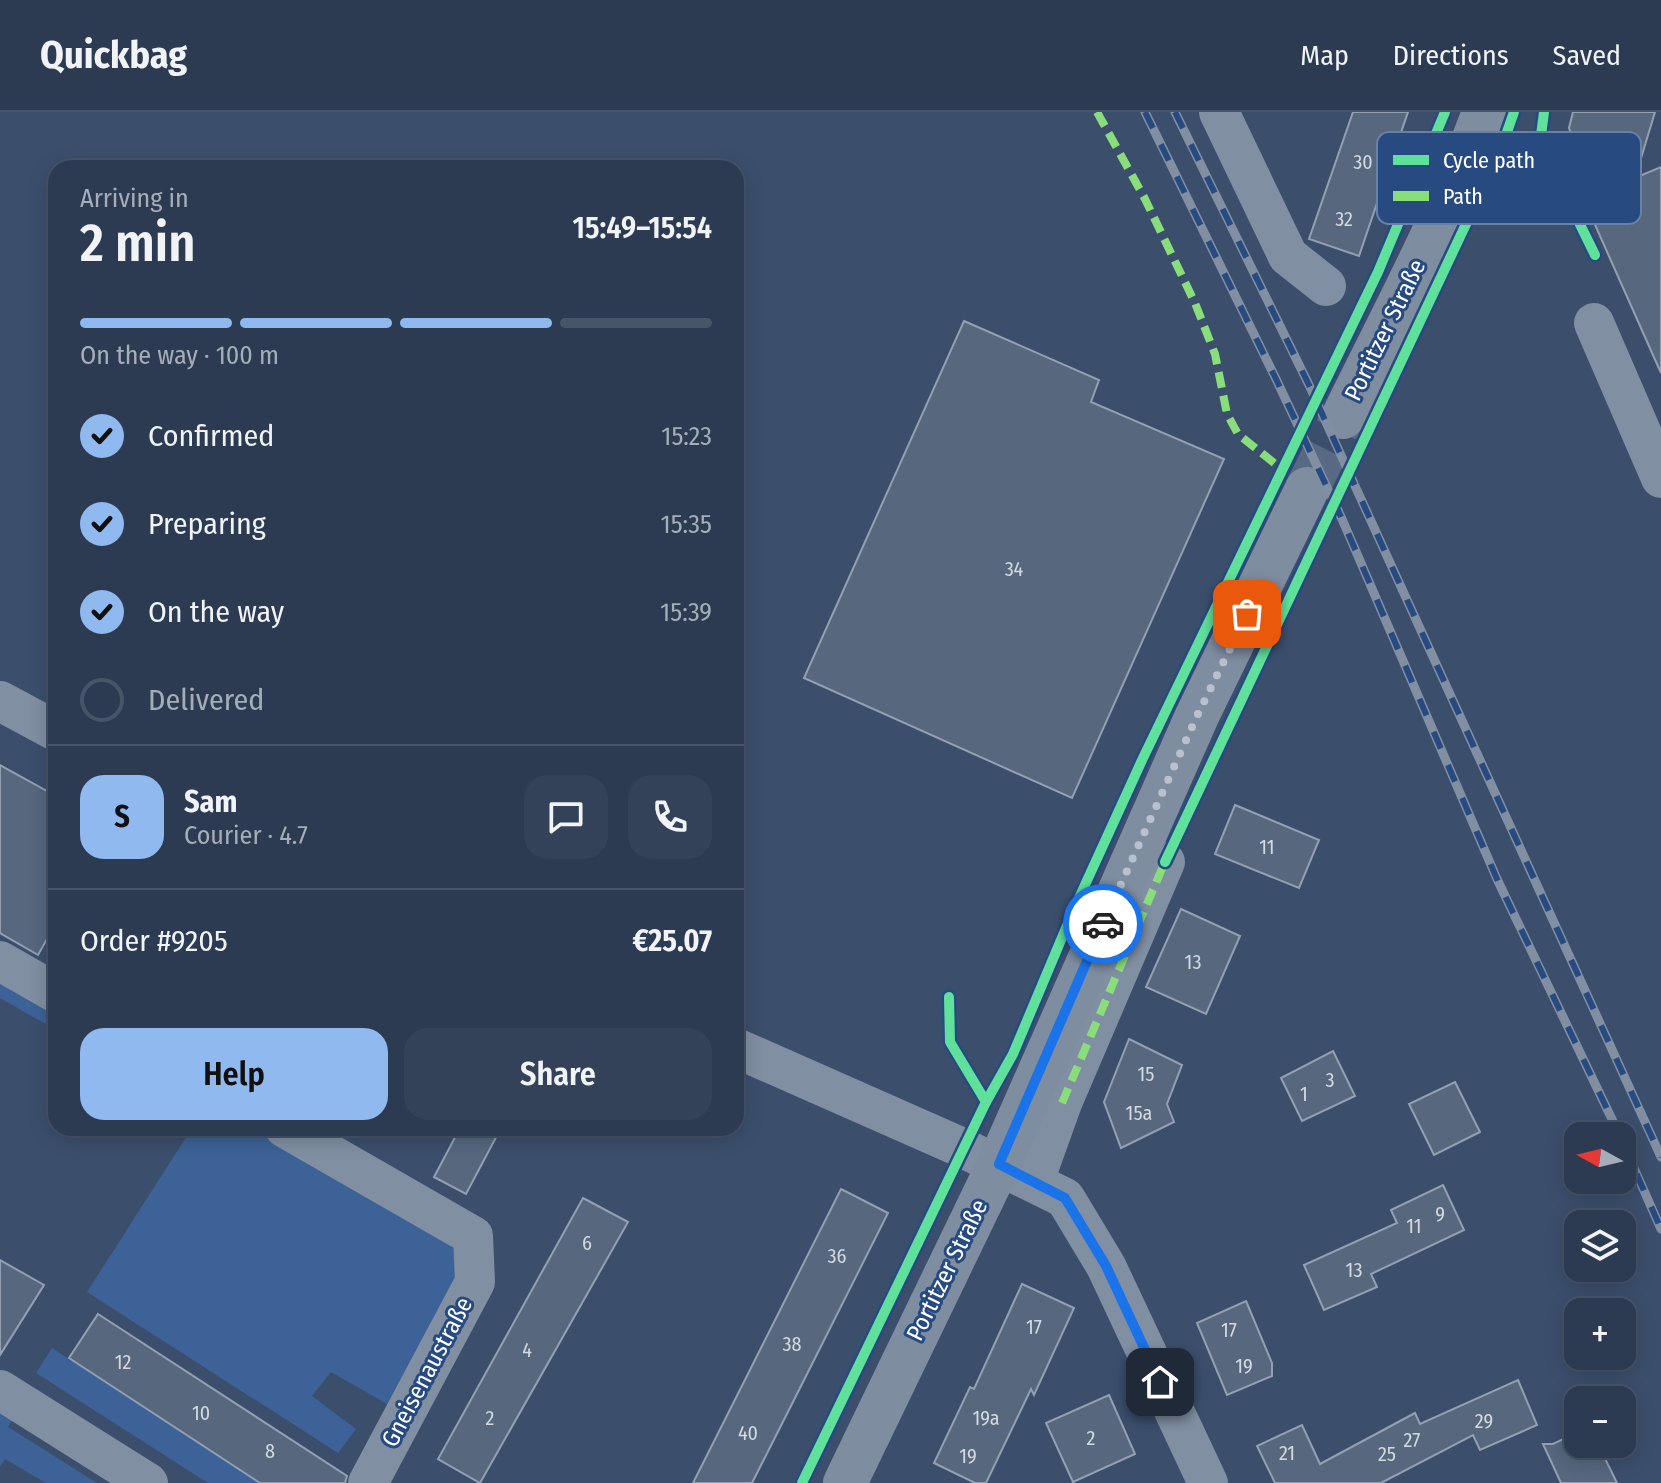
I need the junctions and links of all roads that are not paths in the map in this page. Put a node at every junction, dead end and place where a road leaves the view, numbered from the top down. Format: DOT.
graph roads {
  1 [pos="1219,112"];
  2 [pos="1484,112"];
  3 [pos="1477,132"];
  4 [pos="1437,224"];
  5 [pos="1326,286"];
  6 [pos="1594,323"];
  7 [pos="1343,417"];
  8 [pos="1661,478"];
  9 [pos="1307,489"];
  10 [pos="0,701"];
  11 [pos="48,727"];
  12 [pos="1165,862"];
  13 [pos="0,961"];
  14 [pos="48,988"];
  15 [pos="744,1052"];
  16 [pos="299,1136"];
  17 [pos="1016,1173"];
  18 [pos="0,1390"];
  19 [pos="148,1483"];
  20 [pos="368,1483"];
  21 [pos="845,1483"];
  22 [pos="1208,1483"];
  1 -- 5 [label="street"];
  2 -- 3 [label="main road, Portitzer Straße"];
  4 -- 7 [label="main road, Portitzer Straße"];
  6 -- 8 [label="street"];
  9 -- 17 [label="main road, Portitzer Straße"];
  10 -- 11 [label="street"];
  12 -- 17 [label="street"];
  13 -- 14 [label="street"];
  15 -- 17 [label="street"];
  16 -- 20 [label="street, Gneisenaustraße"];
  17 -- 21 [label="main road, Portitzer Straße"];
  17 -- 22 [label="street"];
  18 -- 19 [label="street"];
}
